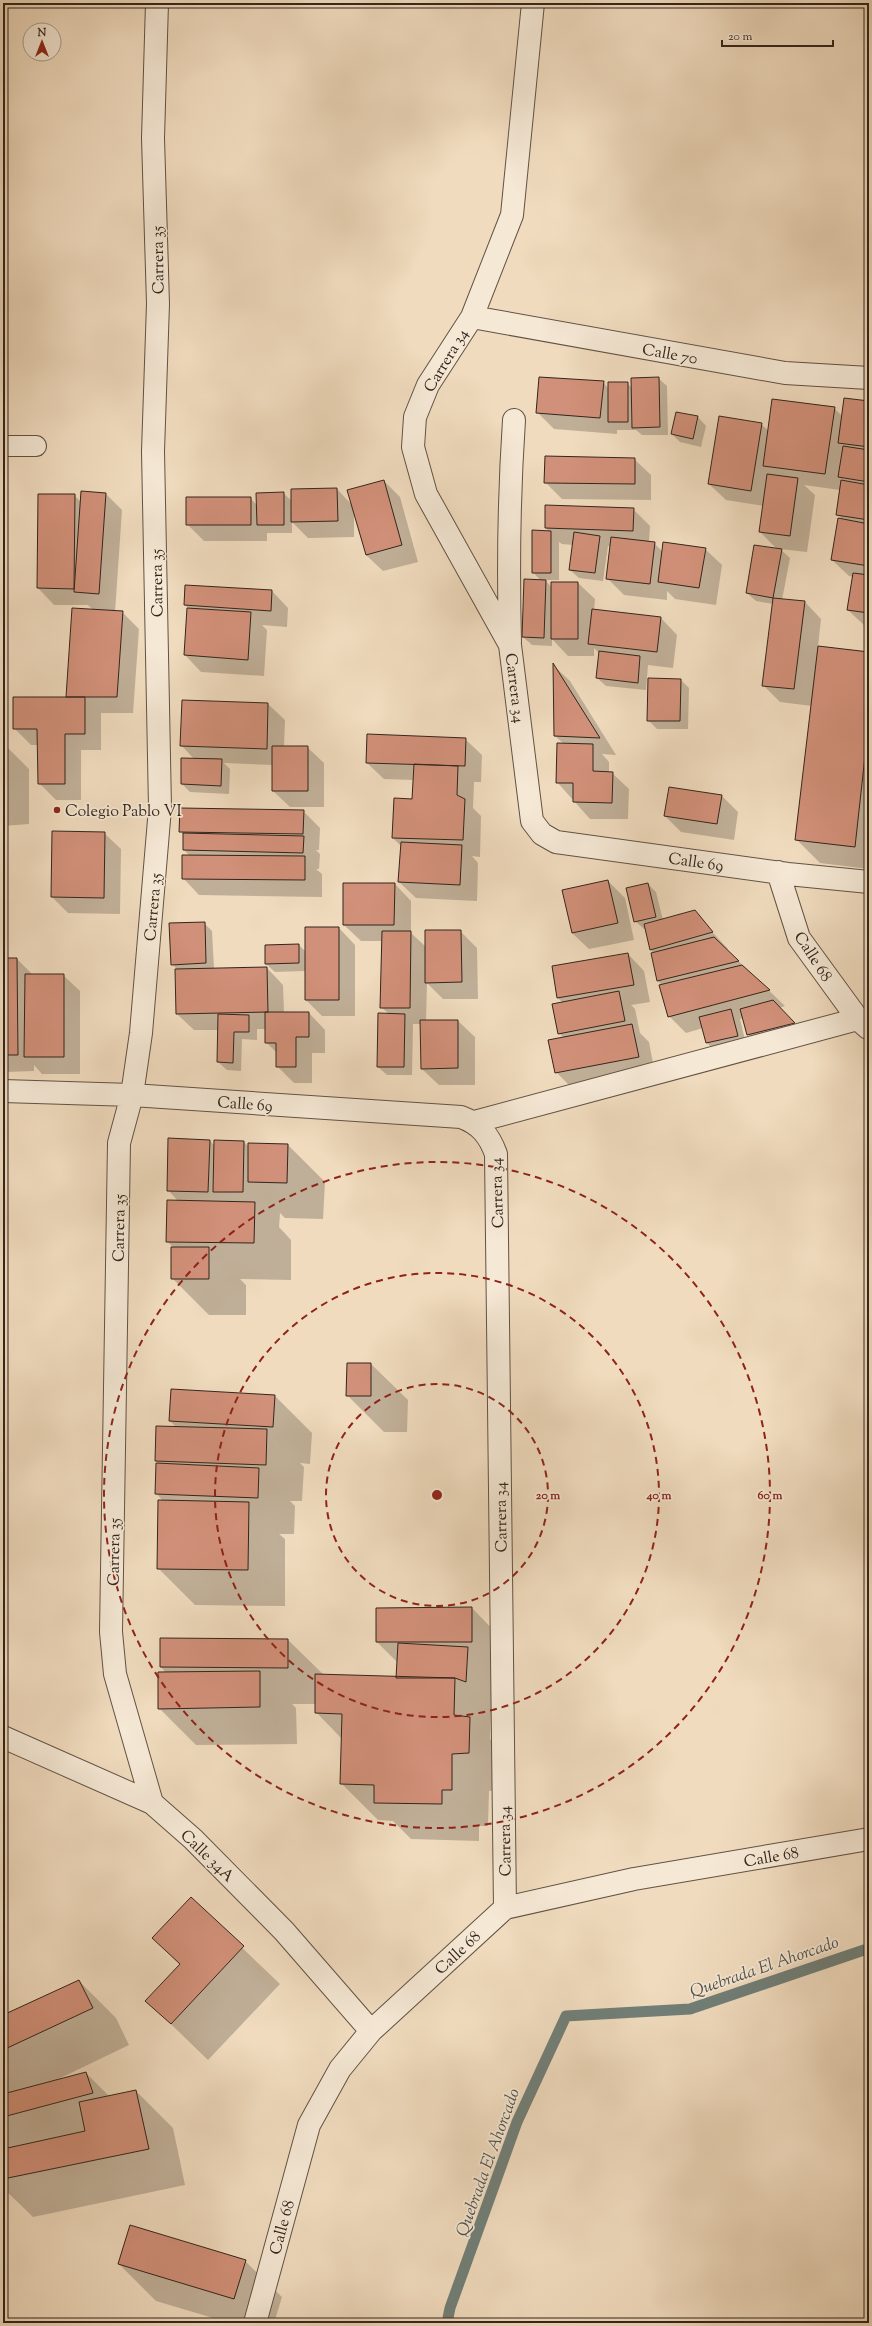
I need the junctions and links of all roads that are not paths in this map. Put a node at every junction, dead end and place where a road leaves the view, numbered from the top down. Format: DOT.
graph roads {
  1 [pos="157,3"];
  2 [pos="533,3"];
  3 [pos="472,317"];
  4 [pos="869,378"];
  5 [pos="514,420"];
  6 [pos="3,446"];
  7 [pos="36,446"];
  8 [pos="510,645"];
  9 [pos="532,821"];
  10 [pos="778,872"];
  11 [pos="869,882"];
  12 [pos="864,1024"];
  13 [pos="3,1091"];
  14 [pos="132,1095"];
  15 [pos="478,1126"];
  16 [pos="6,1742"];
  17 [pos="152,1803"];
  18 [pos="869,1839"];
  19 [pos="505,1908"];
  20 [pos="371,2031"];
  21 [pos="255,2323"];
  1 -- 14 [label="street, Carrera 35"];
  2 -- 3 [label="street, Carrera 34"];
  3 -- 4 [label="street, Calle 70"];
  3 -- 8 [label="street, Carrera 34"];
  5 -- 8 [label="street"];
  6 -- 7 [label="lane"];
  8 -- 9 [label="street, Carrera 34"];
  9 -- 10 [label="street, Calle 69"];
  10 -- 11 [label="street, Calle 69"];
  10 -- 12 [label="street, Calle 68"];
  12 -- 15 [label="street"];
  13 -- 14 [label="street, Calle 69"];
  14 -- 15 [label="street, Calle 69"];
  14 -- 17 [label="street, Carrera 35"];
  15 -- 19 [label="street, Carrera 34"];
  16 -- 17 [label="street, Calle 34A"];
  17 -- 20 [label="street, Calle 34A"];
  18 -- 19 [label="street, Calle 68"];
  19 -- 20 [label="street, Calle 68"];
  20 -- 21 [label="street, Calle 68"];
}
